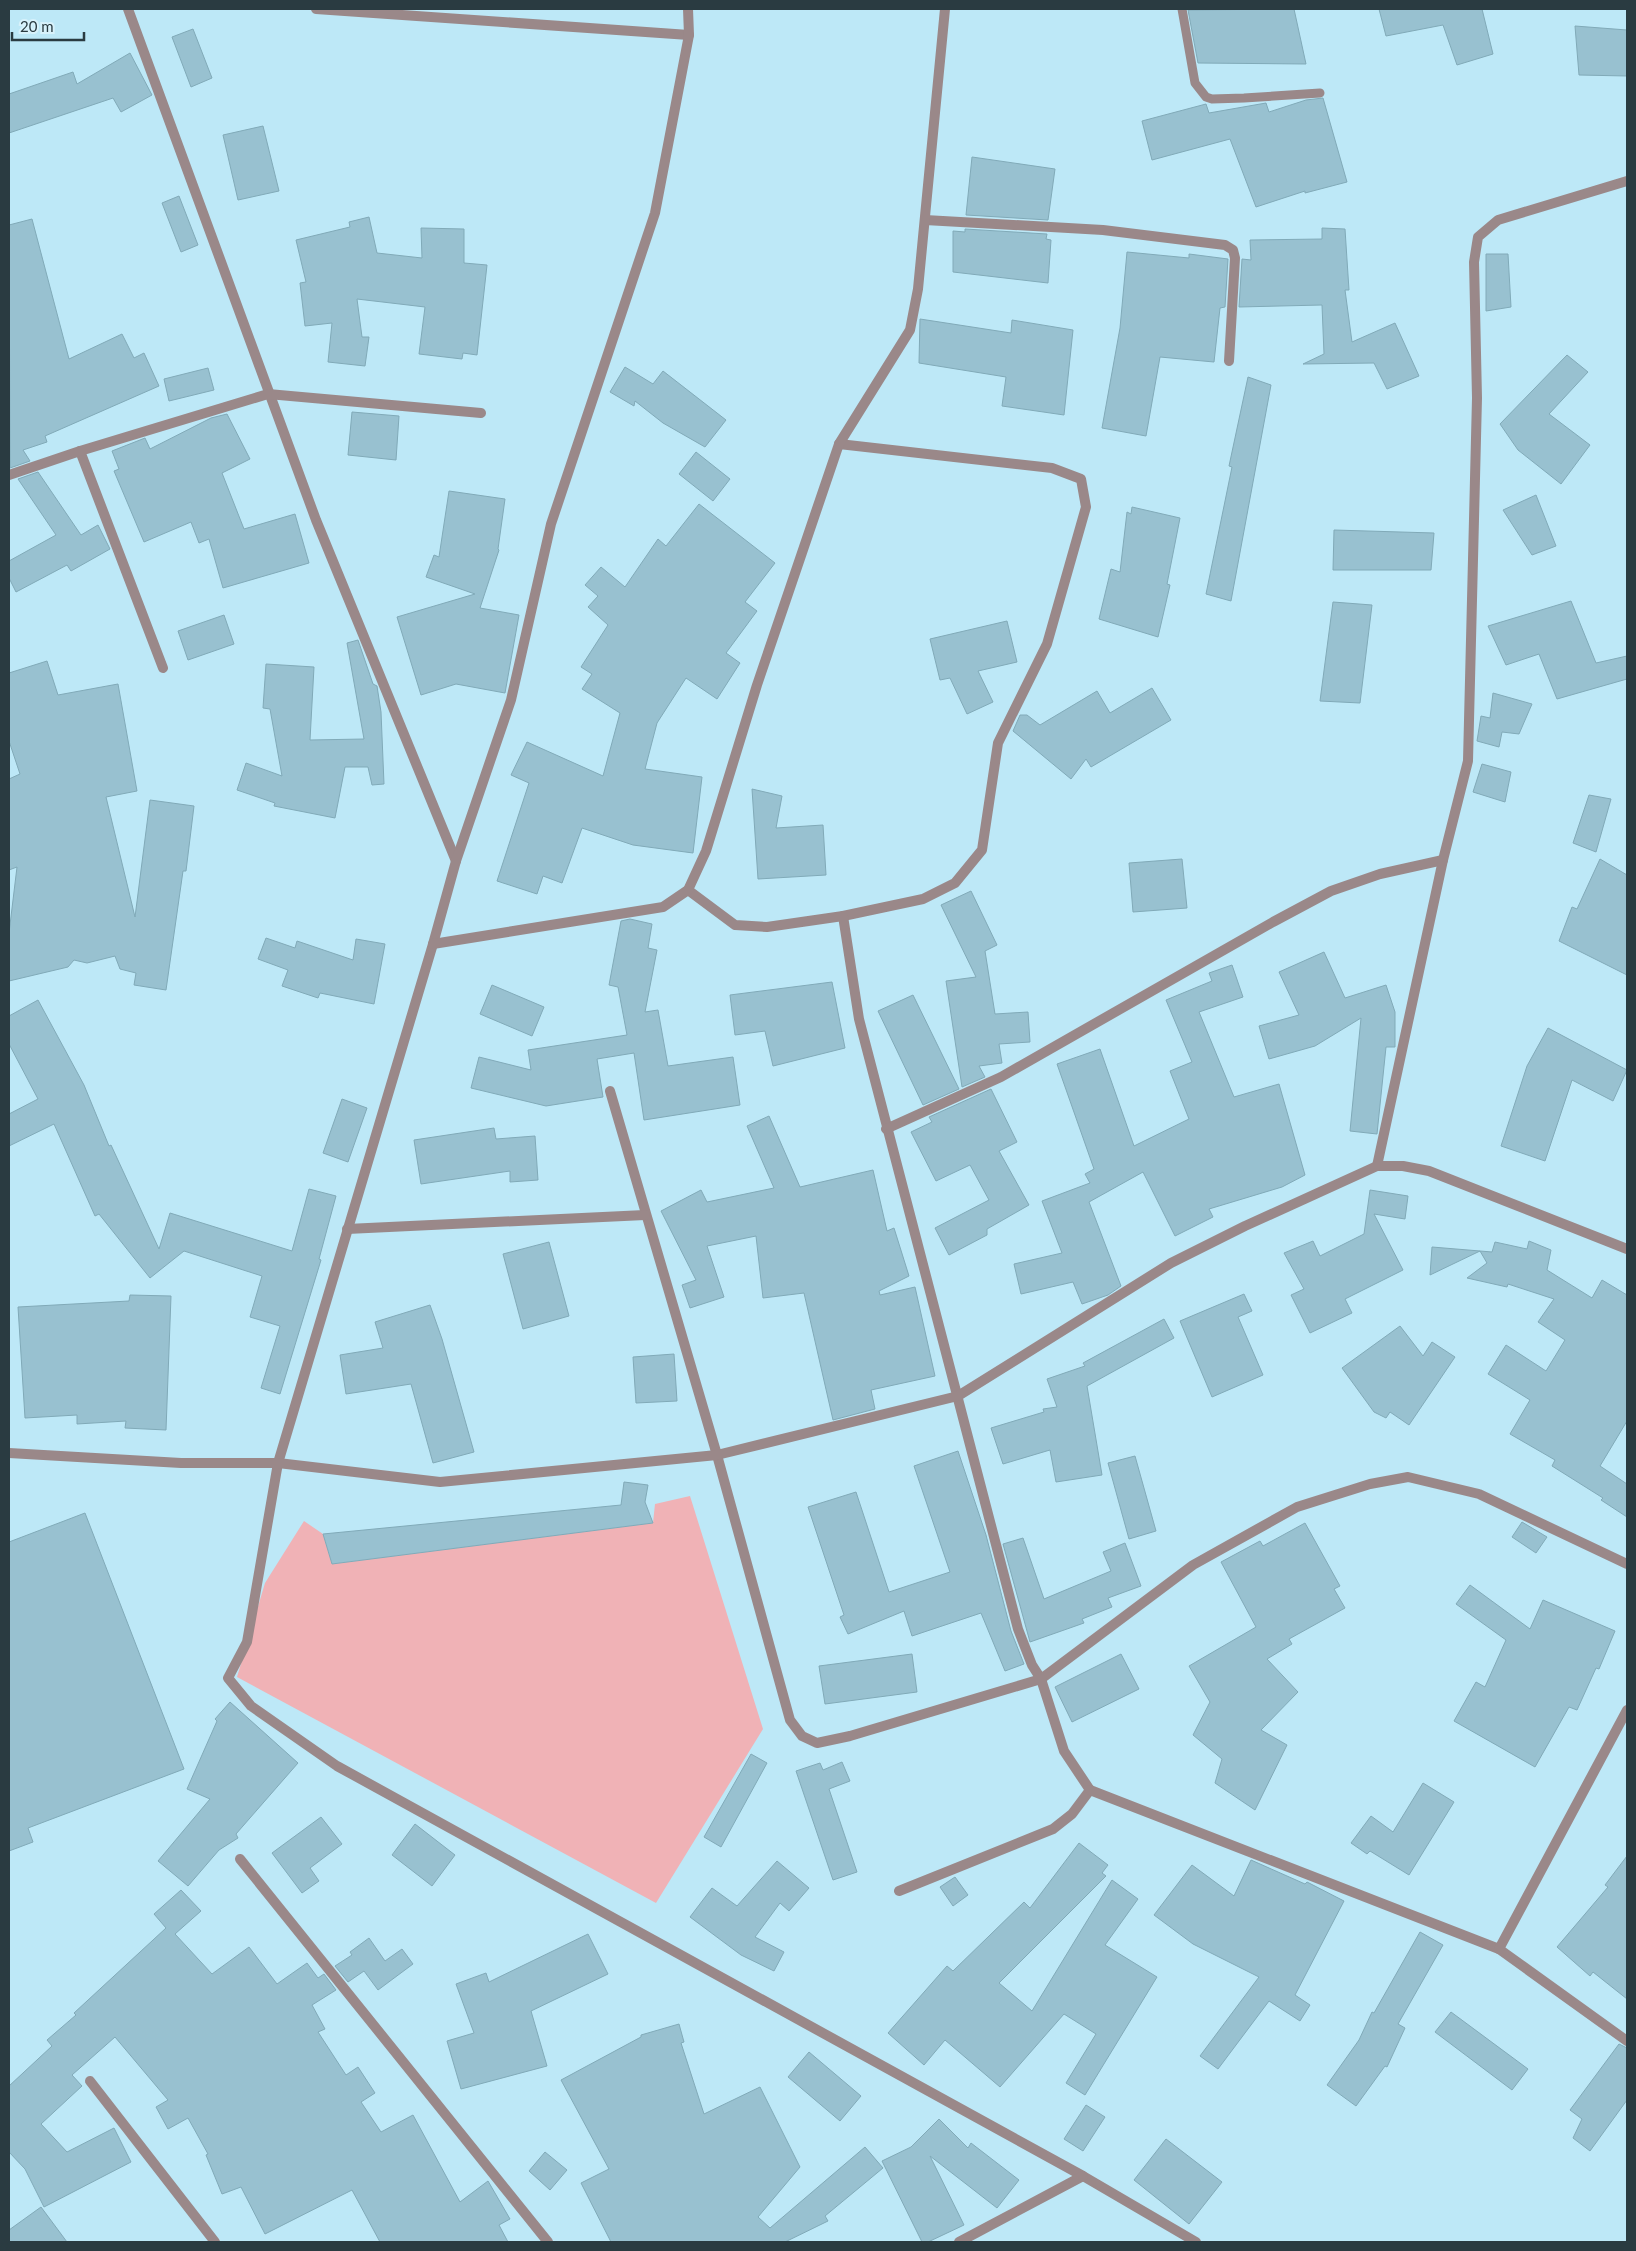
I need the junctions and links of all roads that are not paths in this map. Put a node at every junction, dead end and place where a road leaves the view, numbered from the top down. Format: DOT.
graph roads {
  1 [pos="128,9"];
  2 [pos="316,9"];
  3 [pos="688,9"];
  4 [pos="945,9"];
  5 [pos="1182,9"];
  6 [pos="689,35"];
  7 [pos="1320,93"];
  8 [pos="1627,182"];
  9 [pos="925,220"];
  10 [pos="1229,362"];
  11 [pos="268,394"];
  12 [pos="481,413"];
  13 [pos="838,444"];
  14 [pos="80,451"];
  15 [pos="9,475"];
  16 [pos="163,668"];
  17 [pos="1443,860"];
  18 [pos="456,861"];
  19 [pos="688,890"];
  20 [pos="843,916"];
  21 [pos="433,944"];
  22 [pos="610,1091"];
  23 [pos="886,1129"];
  24 [pos="1378,1166"];
  25 [pos="645,1215"];
  26 [pos="347,1229"];
  27 [pos="1627,1249"];
  28 [pos="958,1396"];
  29 [pos="9,1453"];
  30 [pos="717,1455"];
  31 [pos="278,1463"];
  32 [pos="1627,1564"];
  33 [pos="1041,1679"];
  34 [pos="1627,1710"];
  35 [pos="1090,1790"];
  36 [pos="240,1860"];
  37 [pos="899,1891"];
  38 [pos="1499,1948"];
  39 [pos="1627,2041"];
  40 [pos="90,2081"];
  41 [pos="1083,2176"];
  42 [pos="215,2242"];
  43 [pos="548,2242"];
  44 [pos="959,2242"];
  45 [pos="1196,2242"];
  1 -- 11 [label="street"];
  2 -- 6 [label="street"];
  3 -- 6 [label="street"];
  4 -- 9 [label="street"];
  5 -- 7 [label="lane"];
  6 -- 18 [label="street"];
  8 -- 17 [label="street"];
  9 -- 10 [label="street"];
  9 -- 13 [label="street"];
  11 -- 12 [label="street"];
  11 -- 14 [label="street"];
  11 -- 18 [label="street"];
  13 -- 19 [label="street"];
  13 -- 20 [label="street"];
  14 -- 15 [label="street"];
  14 -- 16 [label="street"];
  17 -- 23 [label="street"];
  17 -- 24 [label="street"];
  18 -- 21 [label="street"];
  19 -- 20 [label="street"];
  19 -- 21 [label="street"];
  20 -- 23 [label="street"];
  21 -- 26 [label="street"];
  22 -- 25 [label="street"];
  23 -- 28 [label="street"];
  24 -- 27 [label="street"];
  24 -- 28 [label="street"];
  25 -- 26 [label="street"];
  25 -- 30 [label="street"];
  26 -- 31 [label="street"];
  28 -- 30 [label="street"];
  28 -- 33 [label="street"];
  29 -- 31 [label="street"];
  30 -- 31 [label="street"];
  30 -- 33 [label="street"];
  31 -- 41 [label="street"];
  32 -- 33 [label="street"];
  33 -- 35 [label="street"];
  34 -- 38 [label="street"];
  35 -- 37 [label="street"];
  35 -- 38 [label="street"];
  36 -- 43 [label="street"];
  38 -- 39 [label="street"];
  40 -- 42 [label="street"];
  41 -- 44 [label="street"];
  41 -- 45 [label="street"];
}
